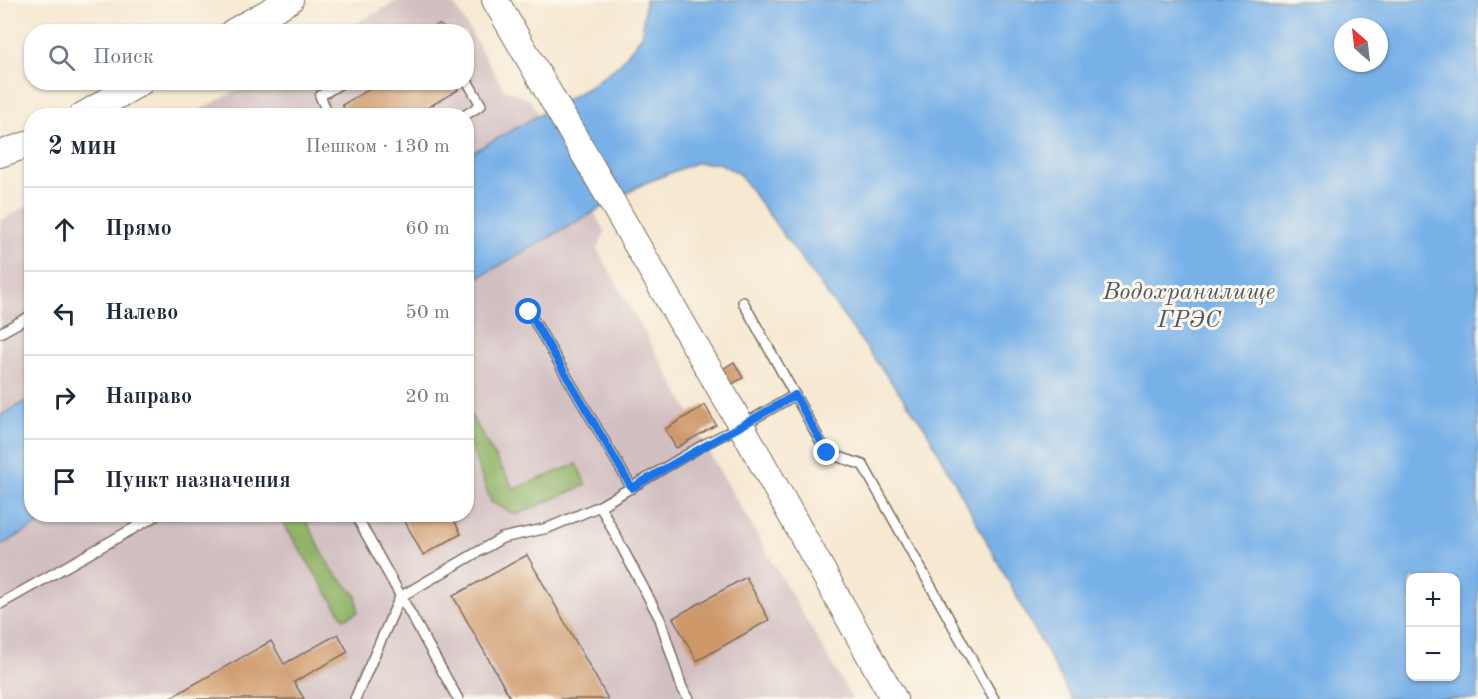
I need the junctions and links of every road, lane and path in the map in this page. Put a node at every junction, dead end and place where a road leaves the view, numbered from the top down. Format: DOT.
graph roads {
  1 [pos="290,0"];
  2 [pos="495,0"];
  3 [pos="247,24"];
  4 [pos="127,90"];
  5 [pos="330,90"];
  6 [pos="473,90"];
  7 [pos="96,108"];
  8 [pos="325,108"];
  9 [pos="474,110"];
  10 [pos="24,146"];
  11 [pos="0,154"];
  12 [pos="742,302"];
  13 [pos="529,312"];
  14 [pos="24,320"];
  15 [pos="0,333"];
  16 [pos="795,395"];
  17 [pos="741,426"];
  18 [pos="632,488"];
  19 [pos="600,506"];
  20 [pos="145,522"];
  21 [pos="359,522"];
  22 [pos="400,597"];
  23 [pos="0,604"];
  24 [pos="355,699"];
  25 [pos="458,699"];
  26 [pos="689,699"];
  27 [pos="894,699"];
  28 [pos="994,699"];
  1 -- 3 [label="street"];
  2 -- 17 [label="street"];
  4 -- 7 [label="street"];
  5 -- 8 [label="lane"];
  6 -- 9 [label="lane"];
  10 -- 11 [label="street"];
  12 -- 16 [label="lane"];
  13 -- 18 [label="lane"];
  14 -- 15 [label="lane"];
  16 -- 17 [label="lane"];
  16 -- 28 [label="lane"];
  17 -- 18 [label="lane"];
  17 -- 27 [label="street"];
  18 -- 19 [label="lane"];
  19 -- 22 [label="lane"];
  19 -- 26 [label="lane"];
  20 -- 23 [label="lane"];
  21 -- 22 [label="lane"];
  22 -- 24 [label="lane"];
  22 -- 25 [label="lane"];
}
